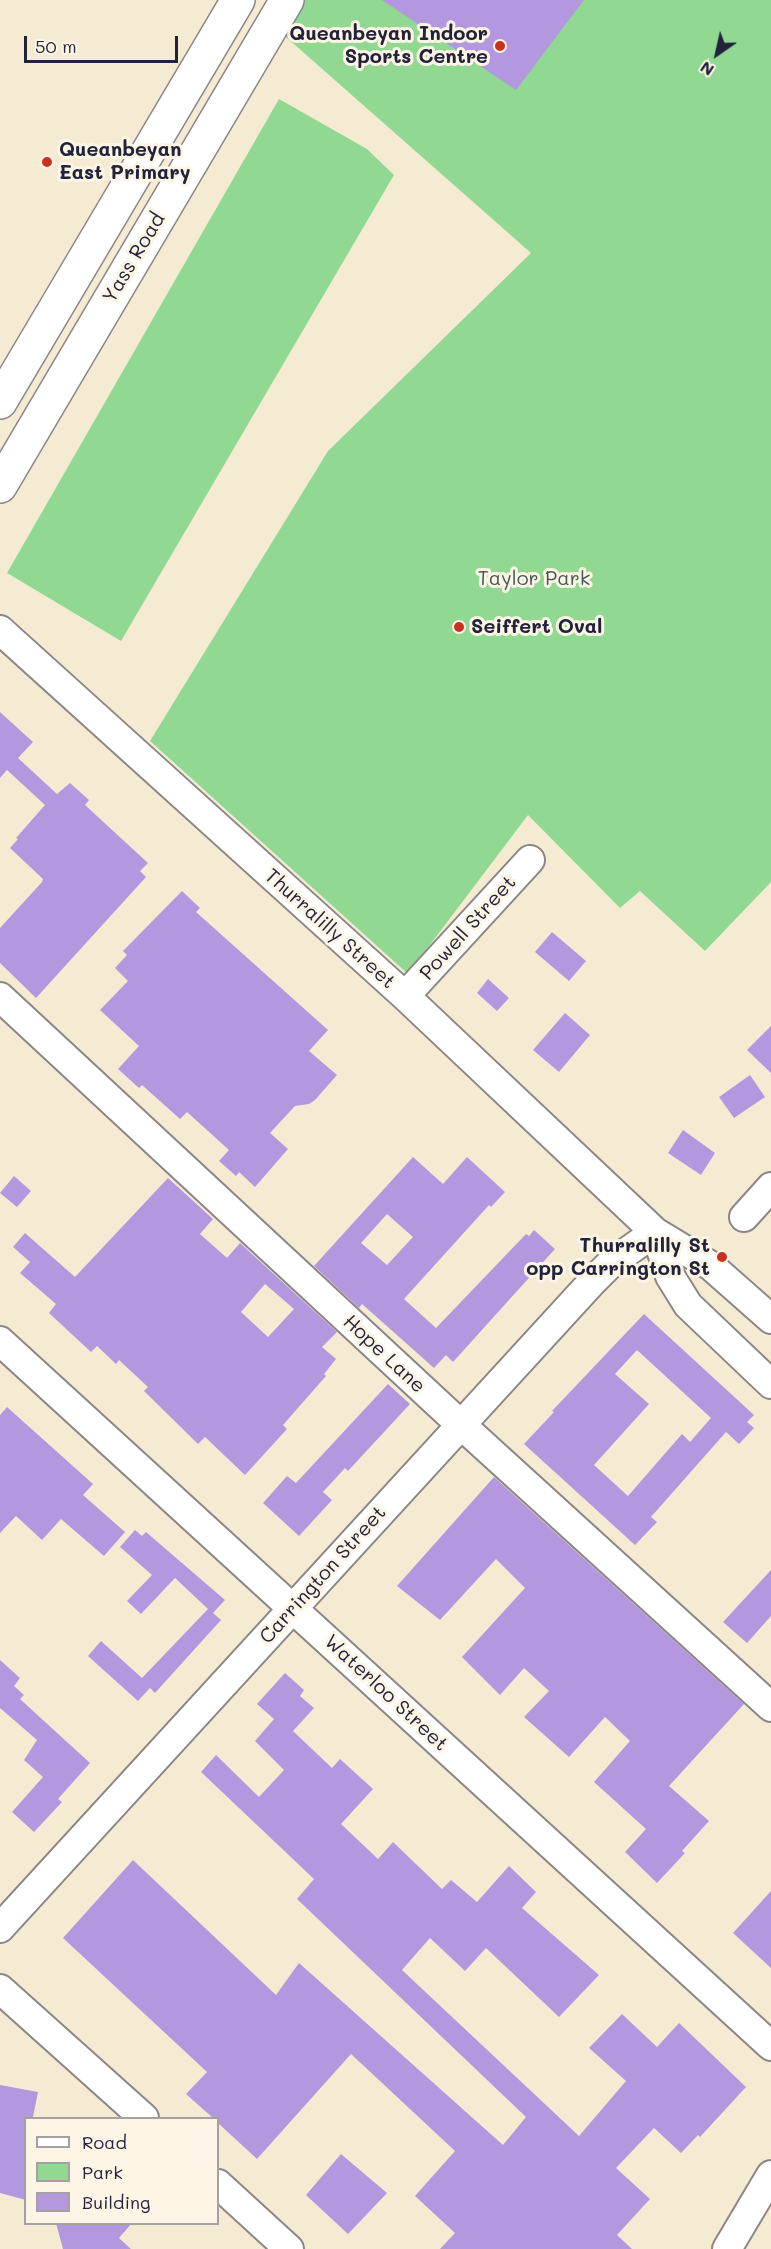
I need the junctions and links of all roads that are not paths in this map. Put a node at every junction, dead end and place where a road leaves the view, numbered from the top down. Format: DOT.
graph roads {
  1 [pos="240,0"];
  2 [pos="282,10"];
  3 [pos="0,402"];
  4 [pos="0,486"];
  5 [pos="0,630"];
  6 [pos="530,860"];
  7 [pos="405,996"];
  8 [pos="0,997"];
  9 [pos="771,1187"];
  10 [pos="744,1217"];
  11 [pos="655,1232"];
  12 [pos="771,1319"];
  13 [pos="0,1341"];
  14 [pos="771,1384"];
  15 [pos="461,1424"];
  16 [pos="293,1608"];
  17 [pos="771,1707"];
  18 [pos="0,1928"];
  19 [pos="0,1989"];
  20 [pos="771,2046"];
  21 [pos="143,2117"];
  22 [pos="771,2175"];
  23 [pos="219,2185"];
  24 [pos="289,2249"];
  25 [pos="728,2249"];
  1 -- 2 [label="main road"];
  1 -- 3 [label="main road"];
  2 -- 4 [label="main road, Yass Road"];
  5 -- 7 [label="street, Thurralilly Street"];
  6 -- 7 [label="street, Powell Street"];
  7 -- 11 [label="street, Thurralilly Street"];
  8 -- 15 [label="street, Hope Lane"];
  9 -- 10 [label="street"];
  11 -- 12 [label="street, Thurralilly Street"];
  11 -- 14 [label="street, Thurralilly Street"];
  11 -- 15 [label="street, Carrington Street"];
  13 -- 16 [label="street, Waterloo Street"];
  15 -- 16 [label="street, Carrington Street"];
  15 -- 17 [label="street, Hope Lane"];
  16 -- 18 [label="street, Carrington Street"];
  16 -- 20 [label="street, Waterloo Street"];
  19 -- 21 [label="street"];
  22 -- 25 [label="street"];
  23 -- 24 [label="street"];
}
